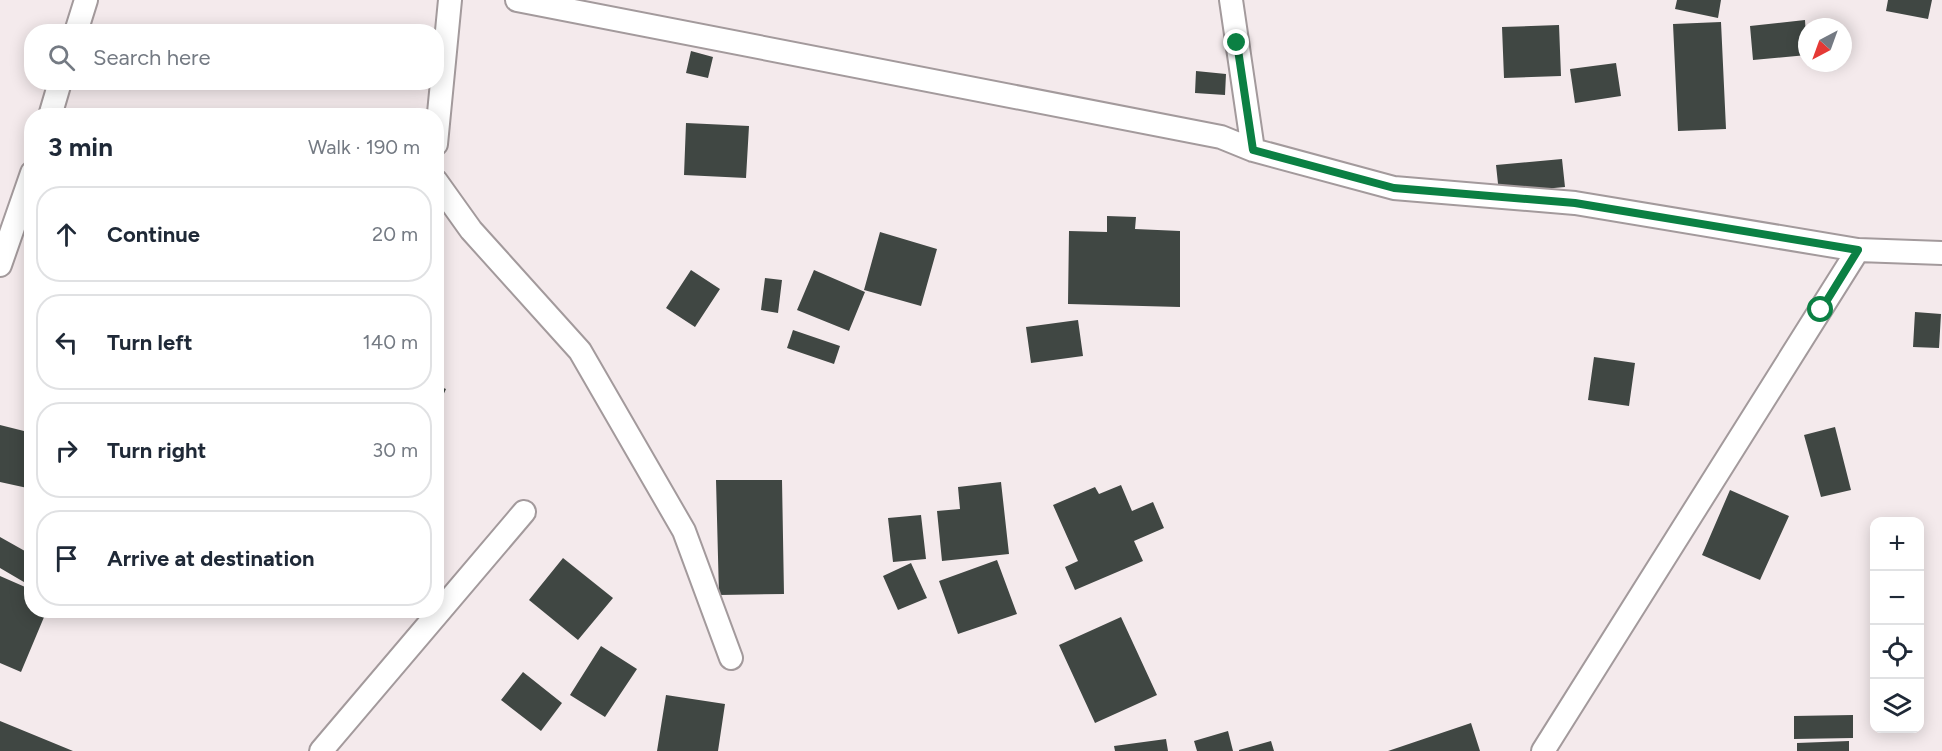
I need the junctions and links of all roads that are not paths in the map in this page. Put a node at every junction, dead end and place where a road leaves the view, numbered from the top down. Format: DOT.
graph roads {
  1 [pos="86,0"];
  2 [pos="450,0"];
  3 [pos="517,0"];
  4 [pos="1231,0"];
  5 [pos="78,24"];
  6 [pos="444,62"];
  7 [pos="58,90"];
  8 [pos="441,90"];
  9 [pos="52,108"];
  10 [pos="440,108"];
  11 [pos="1253,150"];
  12 [pos="444,192"];
  13 [pos="24,196"];
  14 [pos="1858,250"];
  15 [pos="1942,253"];
  16 [pos="0,265"];
  17 [pos="524,512"];
  18 [pos="444,606"];
  19 [pos="434,618"];
  20 [pos="731,658"];
  21 [pos="321,751"];
  22 [pos="1543,751"];
  1 -- 5 [label="street"];
  2 -- 6 [label="street"];
  3 -- 11 [label="street"];
  4 -- 11 [label="street"];
  7 -- 9 [label="street"];
  8 -- 10 [label="street"];
  11 -- 14 [label="street"];
  12 -- 20 [label="street"];
  13 -- 16 [label="street"];
  14 -- 15 [label="street"];
  14 -- 22 [label="street"];
  17 -- 18 [label="street"];
  19 -- 21 [label="street"];
}
